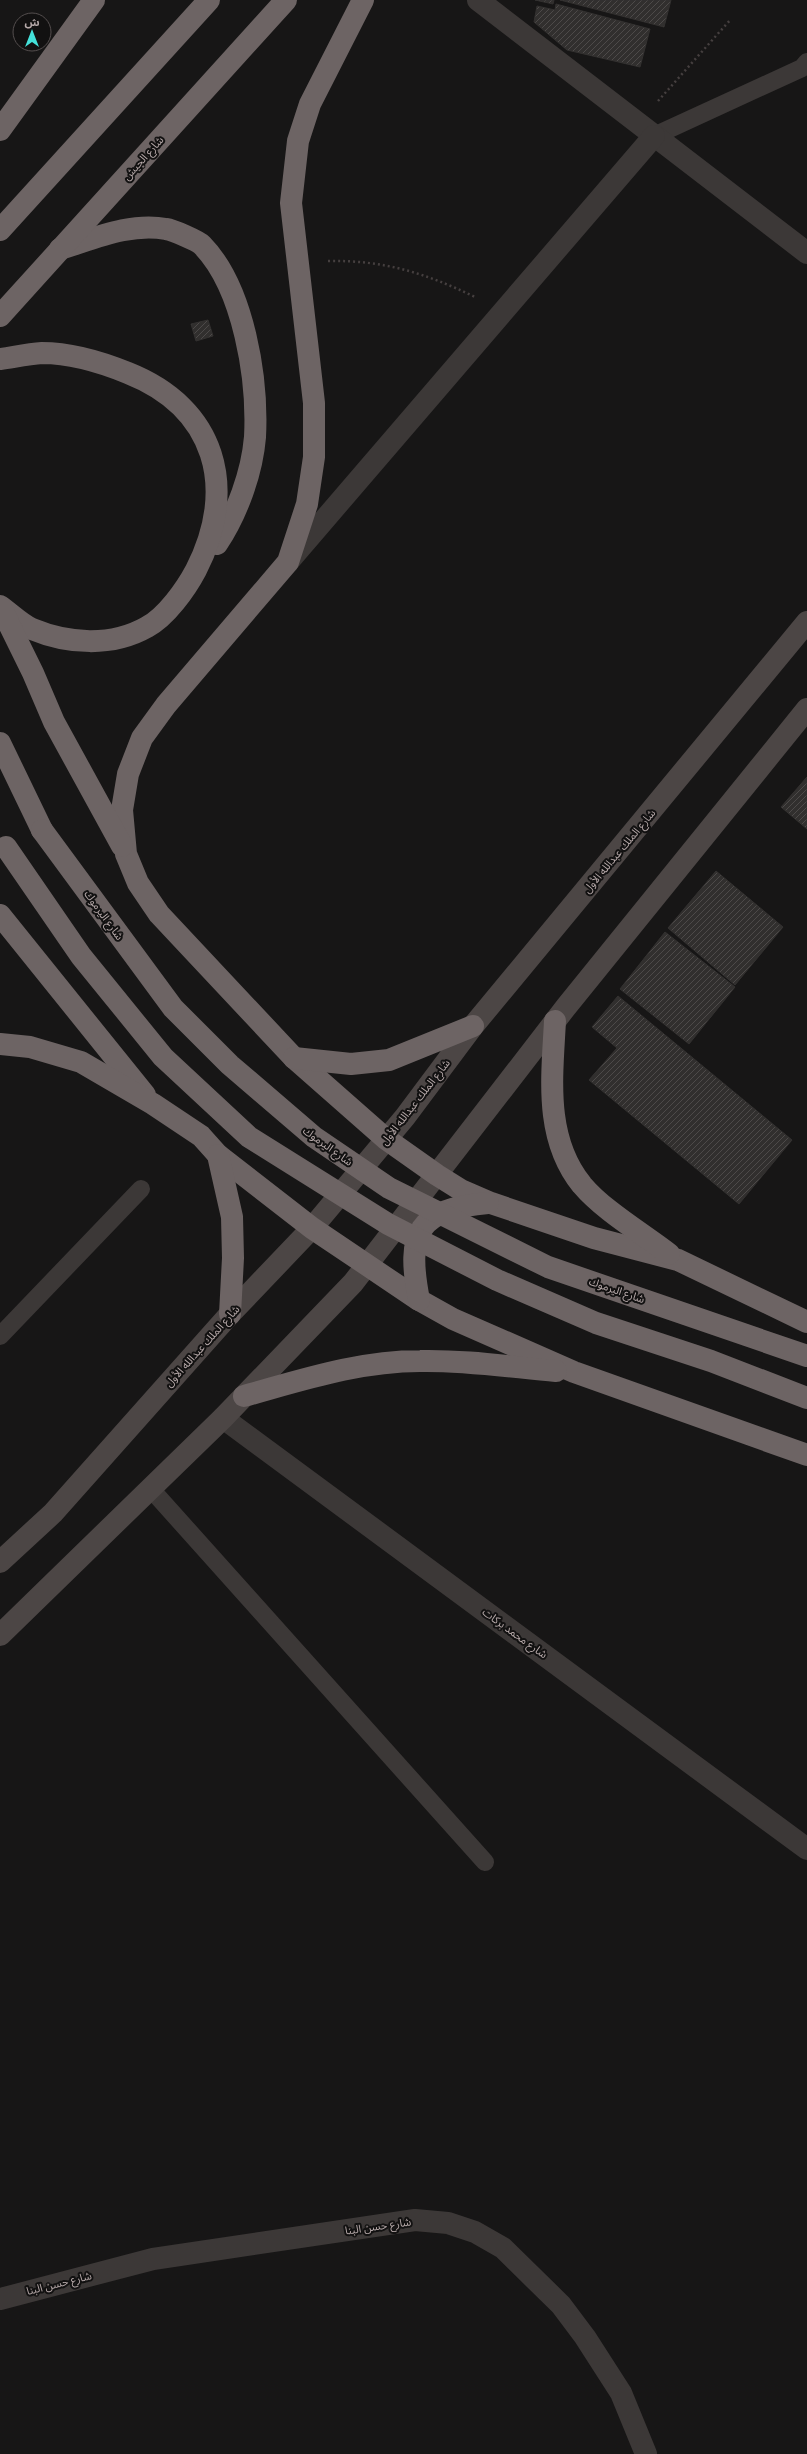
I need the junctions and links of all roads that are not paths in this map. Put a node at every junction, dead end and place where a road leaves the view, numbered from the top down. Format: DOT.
graph roads {
  1 [pos="94,0"];
  2 [pos="209,0"];
  3 [pos="286,0"];
  4 [pos="363,0"];
  5 [pos="478,0"];
  6 [pos="807,62"];
  7 [pos="0,130"];
  8 [pos="654,136"];
  9 [pos="0,230"];
  10 [pos="60,249"];
  11 [pos="807,253"];
  12 [pos="0,316"];
  13 [pos="0,359"];
  14 [pos="288,562"];
  15 [pos="191,580"];
  16 [pos="0,606"];
  17 [pos="807,622"];
  18 [pos="807,709"];
  19 [pos="0,743"];
  20 [pos="3,841"];
  21 [pos="126,854"];
  22 [pos="0,916"];
  23 [pos="555,1021"];
  24 [pos="473,1026"];
  25 [pos="0,1044"];
  26 [pos="294,1058"];
  27 [pos="153,1104"];
  28 [pos="386,1139"];
  29 [pos="218,1155"];
  30 [pos="437,1175"];
  31 [pos="141,1189"];
  32 [pos="491,1203"];
  33 [pos="312,1228"];
  34 [pos="678,1260"];
  35 [pos="366,1266"];
  36 [pos="419,1300"];
  37 [pos="230,1314"];
  38 [pos="807,1322"];
  39 [pos="0,1336"];
  40 [pos="807,1356"];
  41 [pos="574,1372"];
  42 [pos="244,1396"];
  43 [pos="807,1398"];
  44 [pos="223,1418"];
  45 [pos="807,1455"];
  46 [pos="151,1489"];
  47 [pos="0,1562"];
  48 [pos="0,1635"];
  49 [pos="807,1849"];
  50 [pos="485,1862"];
  51 [pos="0,2299"];
  52 [pos="646,2454"];
  1 -- 7 [label="highway"];
  2 -- 9 [label="highway"];
  3 -- 10 [label="highway, شارع الجيش"];
  4 -- 14 [label="highway"];
  5 -- 8 [label="street"];
  6 -- 8 [label="lane"];
  8 -- 11 [label="street"];
  8 -- 14 [label="street"];
  10 -- 12 [label="highway, شارع الجيش"];
  10 -- 15 [label="highway"];
  13 -- 15 [label="highway"];
  14 -- 21 [label="highway"];
  15 -- 16 [label="highway"];
  16 -- 21 [label="highway"];
  17 -- 24 [label="main road, شارع الملك عبدالله الأول"];
  18 -- 23 [label="main road"];
  19 -- 40 [label="highway, شارع اليرموك, bridge"];
  20 -- 43 [label="highway, bridge"];
  21 -- 26 [label="highway"];
  22 -- 27 [label="highway"];
  23 -- 30 [label="main road"];
  23 -- 34 [label="highway"];
  24 -- 26 [label="highway"];
  24 -- 28 [label="main road, شارع الملك عبدالله الأول"];
  25 -- 27 [label="highway"];
  26 -- 28 [label="highway"];
  27 -- 29 [label="highway"];
  28 -- 30 [label="highway"];
  28 -- 33 [label="main road, شارع الملك عبدالله الأول"];
  29 -- 33 [label="highway"];
  29 -- 37 [label="highway"];
  30 -- 32 [label="highway"];
  30 -- 35 [label="main road"];
  31 -- 39 [label="lane"];
  32 -- 34 [label="highway"];
  32 -- 36 [label="highway"];
  33 -- 35 [label="highway"];
  33 -- 37 [label="main road, شارع الملك عبدالله الأول"];
  34 -- 38 [label="highway"];
  35 -- 36 [label="highway"];
  35 -- 42 [label="main road"];
  36 -- 41 [label="highway"];
  37 -- 47 [label="main road, شارع الملك عبدالله الأول"];
  41 -- 42 [label="highway"];
  41 -- 45 [label="highway"];
  42 -- 44 [label="main road"];
  44 -- 46 [label="main road"];
  44 -- 49 [label="street, شارع محمد بركات"];
  46 -- 48 [label="main road"];
  46 -- 50 [label="lane"];
  51 -- 52 [label="street, شارع حسن البنا"];
}
